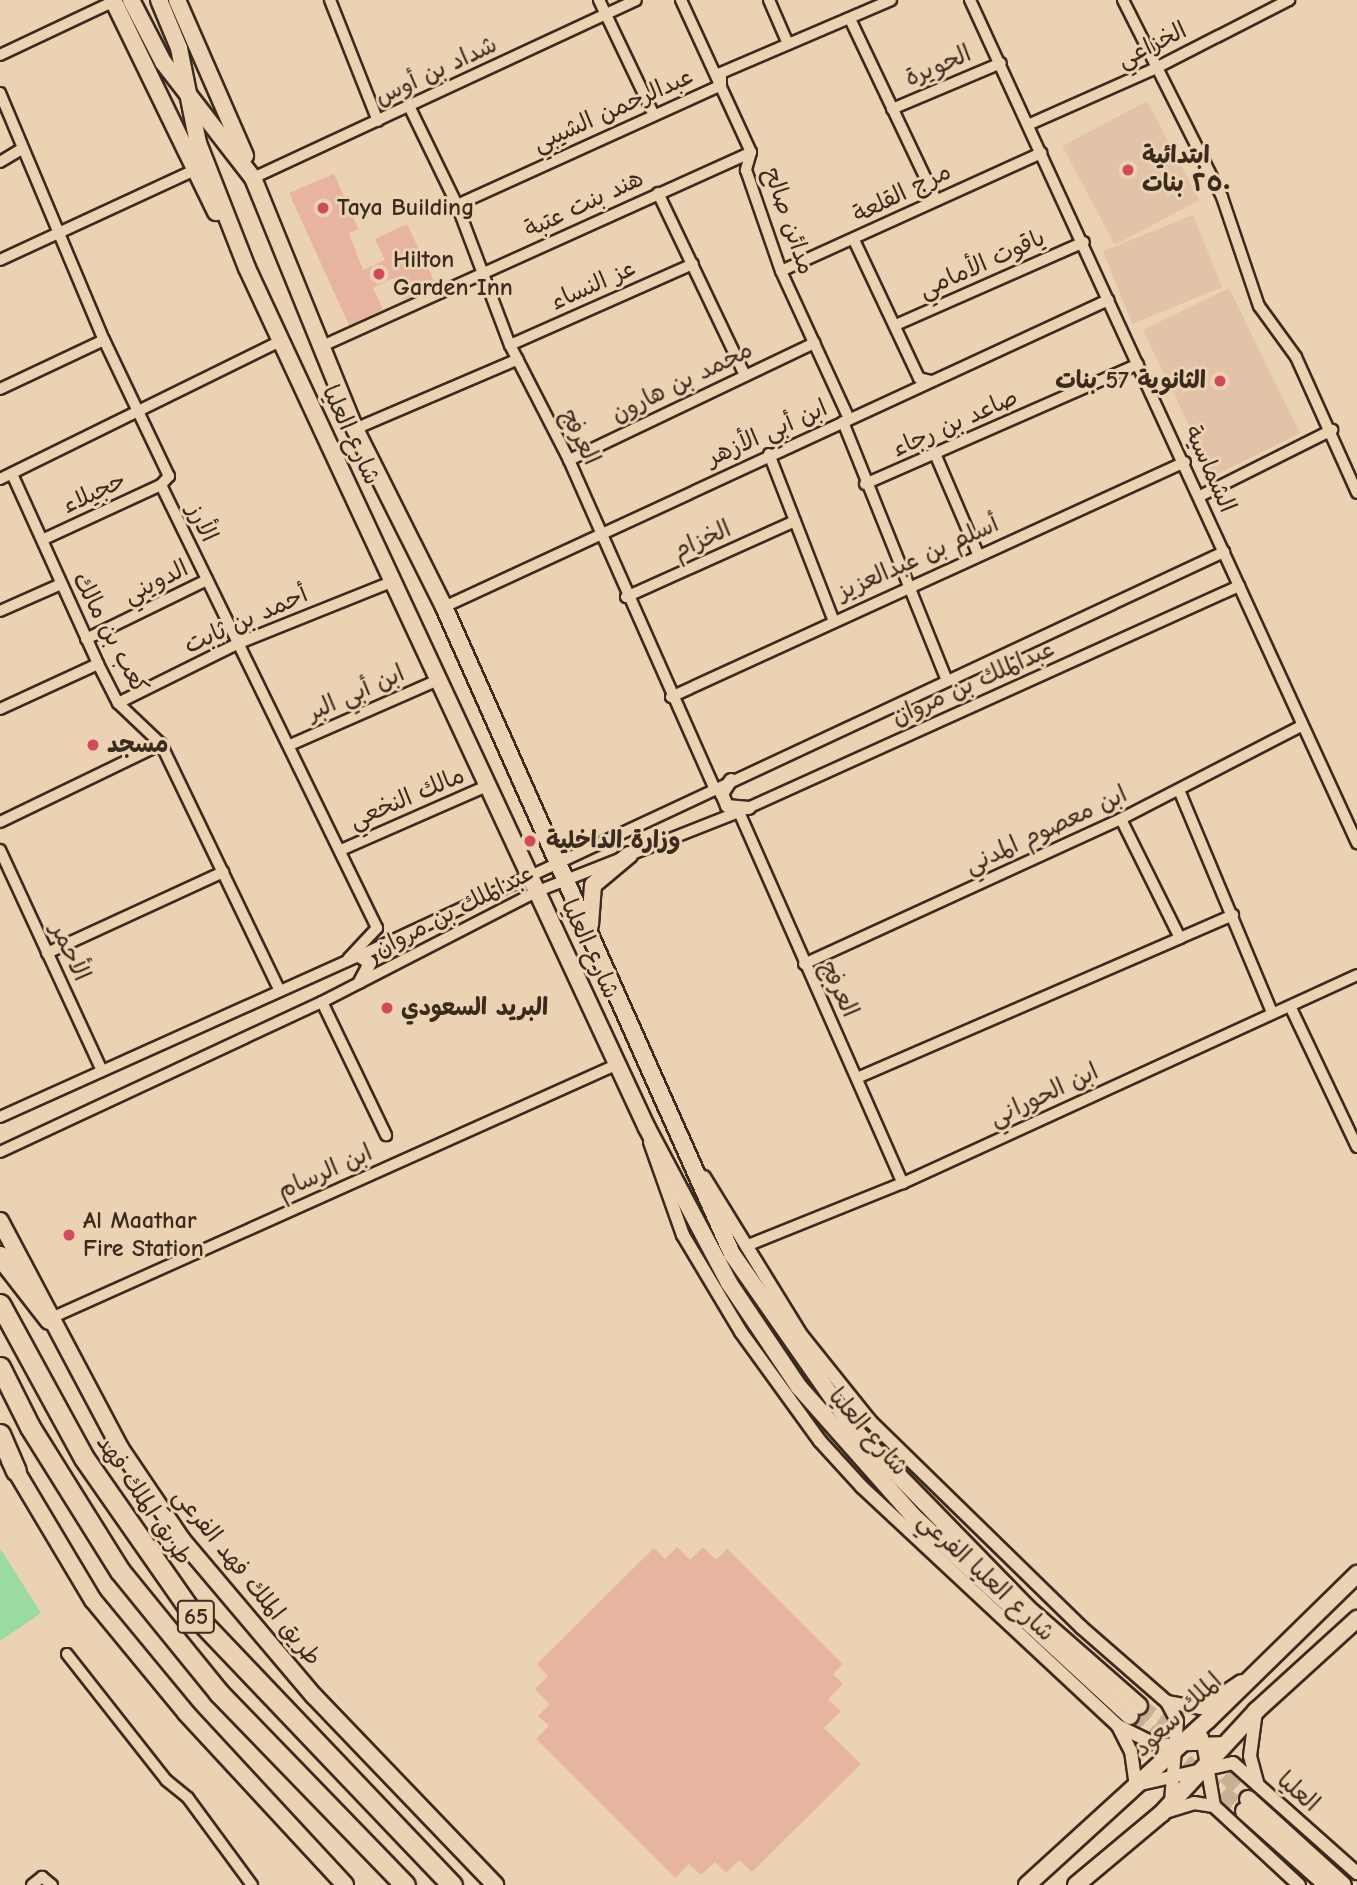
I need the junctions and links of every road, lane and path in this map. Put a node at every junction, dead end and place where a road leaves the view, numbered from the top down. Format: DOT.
graph roads {
  1 [pos="114,0"];
  2 [pos="131,0"];
  3 [pos="159,0"];
  4 [pos="177,0"];
  5 [pos="330,0"];
  6 [pos="599,0"];
  7 [pos="636,0"];
  8 [pos="681,0"];
  9 [pos="769,0"];
  10 [pos="891,0"];
  11 [pos="970,0"];
  12 [pos="1123,0"];
  13 [pos="1289,0"];
  14 [pos="607,15"];
  15 [pos="850,19"];
  16 [pos="788,44"];
  17 [pos="0,55"];
  18 [pos="1001,63"];
  19 [pos="1154,69"];
  20 [pos="721,85"];
  21 [pos="185,86"];
  22 [pos="0,93"];
  23 [pos="409,106"];
  24 [pos="892,109"];
  25 [pos="653,113"];
  26 [pos="378,121"];
  27 [pos="1030,124"];
  28 [pos="22,149"];
  29 [pos="751,152"];
  30 [pos="1041,153"];
  31 [pos="0,162"];
  32 [pos="193,170"];
  33 [pos="253,178"];
  34 [pos="658,193"];
  35 [pos="935,198"];
  36 [pos="457,205"];
  37 [pos="58,229"];
  38 [pos="855,240"];
  39 [pos="1084,242"];
  40 [pos="0,260"];
  41 [pos="693,264"];
  42 [pos="247,268"];
  43 [pos="781,271"];
  44 [pos="482,274"];
  45 [pos="1108,300"];
  46 [pos="898,324"];
  47 [pos="104,340"];
  48 [pos="282,340"];
  49 [pos="814,343"];
  50 [pos="510,345"];
  51 [pos="320,347"];
  52 [pos="518,359"];
  53 [pos="1138,364"];
  54 [pos="745,375"];
  55 [pos="931,381"];
  56 [pos="0,389"];
  57 [pos="141,408"];
  58 [pos="846,420"];
  59 [pos="355,429"];
  60 [pos="1332,430"];
  61 [pos="769,454"];
  62 [pos="936,456"];
  63 [pos="569,460"];
  64 [pos="1185,462"];
  65 [pos="12,474"];
  66 [pos="0,479"];
  67 [pos="865,484"];
  68 [pos="161,485"];
  69 [pos="1357,493"];
  70 [pos="1200,496"];
  71 [pos="795,521"];
  72 [pos="600,531"];
  73 [pos="44,539"];
  74 [pos="1224,552"];
  75 [pos="978,554"];
  76 [pos="207,580"];
  77 [pos="394,581"];
  78 [pos="59,585"];
  79 [pos="908,586"];
  80 [pos="1240,586"];
  81 [pos="626,597"];
  82 [pos="444,607"];
  83 [pos="0,611"];
  84 [pos="833,619"];
  85 [pos="86,639"];
  86 [pos="239,643"];
  87 [pos="98,664"];
  88 [pos="946,678"];
  89 [pos="439,680"];
  90 [pos="671,697"];
  91 [pos="118,703"];
  92 [pos="0,709"];
  93 [pos="1301,726"];
  94 [pos="161,744"];
  95 [pos="290,745"];
  96 [pos="731,780"];
  97 [pos="489,785"];
  98 [pos="714,787"];
  99 [pos="1180,790"];
  100 [pos="744,810"];
  101 [pos="1121,819"];
  102 [pos="0,822"];
  103 [pos="1357,843"];
  104 [pos="0,850"];
  105 [pos="341,850"];
  106 [pos="629,855"];
  107 [pos="558,860"];
  108 [pos="223,872"];
  109 [pos="530,872"];
  110 [pos="565,880"];
  111 [pos="538,891"];
  112 [pos="1233,915"];
  113 [pos="591,938"];
  114 [pos="1180,938"];
  115 [pos="47,953"];
  116 [pos="354,958"];
  117 [pos="804,964"];
  118 [pos="1357,975"];
  119 [pos="360,982"];
  120 [pos="279,989"];
  121 [pos="322,1002"];
  122 [pos="1290,1006"];
  123 [pos="1272,1012"];
  124 [pos="618,1064"];
  125 [pos="102,1071"];
  126 [pos="857,1078"];
  127 [pos="0,1117"];
  128 [pos="386,1135"];
  129 [pos="1357,1147"];
  130 [pos="0,1152"];
  131 [pos="687,1154"];
  132 [pos="903,1183"];
  133 [pos="0,1221"];
  134 [pos="746,1246"];
  135 [pos="0,1256"];
  136 [pos="0,1304"];
  137 [pos="49,1319"];
  138 [pos="0,1367"];
  139 [pos="0,1434"];
  140 [pos="0,1444"];
  141 [pos="16,1471"];
  142 [pos="1357,1574"];
  143 [pos="1357,1619"];
  144 [pos="66,1654"];
  145 [pos="1262,1667"];
  146 [pos="1167,1702"];
  147 [pos="1256,1711"];
  148 [pos="1129,1716"];
  149 [pos="1201,1726"];
  150 [pos="1228,1743"];
  151 [pos="1202,1745"];
  152 [pos="1177,1746"];
  153 [pos="1204,1769"];
  154 [pos="1174,1776"];
  155 [pos="1136,1785"];
  156 [pos="1258,1786"];
  157 [pos="1214,1806"];
  158 [pos="1166,1808"];
  159 [pos="1357,1873"];
  160 [pos="32,1885"];
  161 [pos="52,1885"];
  162 [pos="252,1885"];
  163 [pos="345,1885"];
  164 [pos="405,1885"];
  165 [pos="452,1885"];
  166 [pos="495,1885"];
  167 [pos="1027,1885"];
  168 [pos="1076,1885"];
  169 [pos="1299,1885"];
  170 [pos="1327,1885"];
  171 [pos="1343,1885"];
  1 -- 17 [label="street"];
  1 -- 32 [label="main road"];
  2 -- 21 [label="main road, شارع العليا"];
  3 -- 21 [label="main road, شارع العليا"];
  4 -- 33 [label="main road"];
  5 -- 26 [label="street"];
  6 -- 14 [label="street"];
  7 -- 14 [label="street, شداد بن أوس"];
  8 -- 20 [label="street, مدائن صالح"];
  9 -- 16 [label="street"];
  10 -- 15 [label="street, عبدالرحمن الشيبي"];
  11 -- 18 [label="street, الشماسية"];
  12 -- 19 [label="street"];
  13 -- 19 [label="street, الخزاعي"];
  14 -- 23 [label="street, شداد بن أوس"];
  14 -- 25 [label="street"];
  15 -- 16 [label="street, عبدالرحمن الشيبي"];
  15 -- 24 [label="street"];
  16 -- 20 [label="street, عبدالرحمن الشيبي"];
  18 -- 24 [label="street, الحويرة"];
  18 -- 27 [label="street, الشماسية"];
  19 -- 27 [label="street, الخزاعي"];
  19 -- 60 [label="street"];
  20 -- 25 [label="street, عبدالرحمن الشيبي"];
  20 -- 29 [label="street, مدائن صالح"];
  21 -- 33 [label="main road, شارع العليا"];
  21 -- 42 [label="main road, شارع العليا"];
  22 -- 28 [label="street, الأرز"];
  23 -- 26 [label="street, شداد بن أوس"];
  23 -- 36 [label="street, العرفج"];
  24 -- 35 [label="street"];
  25 -- 36 [label="street, عبدالرحمن الشيبي"];
  26 -- 33 [label="street, شداد بن أوس"];
  27 -- 30 [label="street, الشماسية"];
  28 -- 31 [label="street"];
  28 -- 37 [label="street, الأرز"];
  29 -- 34 [label="street, هند بنت عتبة"];
  29 -- 43 [label="street, مدائن صالح"];
  30 -- 35 [label="street, مرج القلعة"];
  30 -- 39 [label="street, الشماسية"];
  32 -- 37 [label="street"];
  32 -- 42 [label="main road"];
  33 -- 51 [label="main road, شارع العليا"];
  34 -- 41 [label="street"];
  34 -- 44 [label="street, هند بنت عتبة"];
  35 -- 38 [label="street, مرج القلعة"];
  36 -- 44 [label="street, العرفج"];
  37 -- 40 [label="street"];
  37 -- 47 [label="street, الأرز"];
  38 -- 43 [label="street, مرج القلعة"];
  38 -- 46 [label="street"];
  39 -- 45 [label="street, الشماسية"];
  39 -- 46 [label="street, ياقوت الأمامي"];
  41 -- 50 [label="street, عز النساء"];
  41 -- 54 [label="street"];
  42 -- 48 [label="main road, شارع العليا"];
  43 -- 49 [label="street, مدائن صالح"];
  44 -- 50 [label="street, العرفج"];
  44 -- 51 [label="street, هند بنت عتبة"];
  45 -- 53 [label="street, الشماسية"];
  45 -- 55 [label="street, ابن أبي الأزهر"];
  46 -- 55 [label="street"];
  47 -- 56 [label="street"];
  47 -- 57 [label="street, الأرز"];
  48 -- 57 [label="street"];
  48 -- 77 [label="main road, شارع العليا"];
  49 -- 54 [label="street, محمد بن هارون"];
  49 -- 58 [label="street, مدائن صالح"];
  50 -- 52 [label="street, العرفج"];
  51 -- 59 [label="main road, شارع العليا"];
  52 -- 59 [label="street"];
  52 -- 63 [label="street, العرفج"];
  53 -- 62 [label="street, صاعد بن رجاء"];
  53 -- 64 [label="street, الشماسية"];
  54 -- 63 [label="street, محمد بن هارون"];
  55 -- 58 [label="street, ابن أبي الأزهر"];
  57 -- 65 [label="street"];
  57 -- 68 [label="street, الأرز"];
  58 -- 61 [label="street, ابن أبي الأزهر"];
  58 -- 67 [label="street, مدائن صالح"];
  59 -- 82 [label="main road, شارع العليا"];
  60 -- 69 [label="street"];
  60 -- 70 [label="street"];
  61 -- 71 [label="street"];
  61 -- 72 [label="street, ابن أبي الأزهر"];
  62 -- 67 [label="street, صاعد بن رجاء"];
  62 -- 75 [label="street"];
  63 -- 72 [label="street, العرفج"];
  64 -- 70 [label="street, الشماسية"];
  64 -- 75 [label="street, أسلم بن عبدالعزيز"];
  65 -- 66 [label="street"];
  65 -- 73 [label="street, كعب بن مالك"];
  67 -- 79 [label="street, مدائن صالح"];
  68 -- 73 [label="street, حجيلاء"];
  68 -- 76 [label="street, الأرز"];
  70 -- 74 [label="street, الشماسية"];
  71 -- 81 [label="street, الخزام"];
  71 -- 84 [label="street"];
  72 -- 81 [label="street, العرفج"];
  72 -- 82 [label="street, ابن أبي الأزهر"];
  73 -- 78 [label="street, كعب بن مالك"];
  74 -- 80 [label="street, الشماسية"];
  74 -- 88 [label="street, عبدالملك بن مروان"];
  75 -- 79 [label="street, أسلم بن عبدالعزيز"];
  76 -- 85 [label="street, الدويني"];
  76 -- 86 [label="street, الأرز"];
  77 -- 86 [label="street, أحمد بن ثابت"];
  77 -- 89 [label="main road, شارع العليا"];
  78 -- 83 [label="street"];
  78 -- 85 [label="street, كعب بن مالك"];
  79 -- 84 [label="street, أسلم بن عبدالعزيز"];
  79 -- 88 [label="street, مدائن صالح"];
  80 -- 93 [label="street, الشماسية"];
  80 -- 100 [label="street, عبدالملك بن مروان"];
  81 -- 90 [label="street, العرفج"];
  82 -- 107 [label="main road, شارع العليا"];
  84 -- 90 [label="street, أسلم بن عبدالعزيز"];
  85 -- 87 [label="street, كعب بن مالك"];
  86 -- 91 [label="street, أحمد بن ثابت"];
  86 -- 95 [label="street, الأرز"];
  87 -- 91 [label="street, كعب بن مالك"];
  87 -- 92 [label="street"];
  88 -- 96 [label="street, عبدالملك بن مروان"];
  89 -- 95 [label="street, ابن أبي البر"];
  89 -- 97 [label="main road, شارع العليا"];
  90 -- 98 [label="street, العرفج"];
  91 -- 94 [label="street, كعب بن مالك"];
  93 -- 99 [label="street, ابن معصوم المدني"];
  93 -- 103 [label="street, الشماسية"];
  94 -- 102 [label="street"];
  94 -- 108 [label="street, كعب بن مالك"];
  95 -- 105 [label="street, الأرز"];
  96 -- 98 [label="street, عبدالملك بن مروان"];
  96 -- 100 [label="street"];
  97 -- 105 [label="street, مالك النخعي"];
  97 -- 109 [label="main road, شارع العليا"];
  98 -- 107 [label="street, عبدالملك بن مروان"];
  99 -- 101 [label="street, ابن معصوم المدني"];
  99 -- 112 [label="street"];
  100 -- 106 [label="street, عبدالملك بن مروان"];
  100 -- 117 [label="street, العرفج"];
  101 -- 114 [label="street"];
  101 -- 117 [label="street, ابن معصوم المدني"];
  104 -- 115 [label="street, الأحمر"];
  105 -- 116 [label="street, الأرز"];
  106 -- 110 [label="street, عبدالملك بن مروان"];
  106 -- 113 [label="main road"];
  107 -- 109 [label="street, عبدالملك بن مروان"];
  107 -- 110 [label="main road, شارع العليا"];
  108 -- 115 [label="street"];
  108 -- 120 [label="street, كعب بن مالك"];
  109 -- 111 [label="main road, شارع العليا"];
  109 -- 116 [label="street, عبدالملك بن مروان"];
  110 -- 111 [label="street, عبدالملك بن مروان"];
  110 -- 113 [label="main road, شارع العليا"];
  111 -- 119 [label="street, عبدالملك بن مروان"];
  111 -- 124 [label="main road, شارع العليا"];
  112 -- 114 [label="street"];
  112 -- 123 [label="street"];
  113 -- 131 [label="main road, شارع العليا"];
  114 -- 126 [label="street"];
  115 -- 125 [label="street, الأحمر"];
  116 -- 119 [label="street"];
  116 -- 120 [label="street, عبدالملك بن مروان"];
  117 -- 126 [label="street, العرفج"];
  118 -- 122 [label="street, ابن الحوراني"];
  119 -- 121 [label="street, عبدالملك بن مروان"];
  120 -- 125 [label="street, عبدالملك بن مروان"];
  121 -- 128 [label="street"];
  121 -- 130 [label="street, عبدالملك بن مروان"];
  122 -- 123 [label="street, ابن الحوراني"];
  122 -- 129 [label="street"];
  123 -- 132 [label="street, ابن الحوراني"];
  124 -- 137 [label="street, ابن الرسام"];
  124 -- 148 [label="main road, شارع العليا"];
  125 -- 127 [label="street, عبدالملك بن مروان"];
  126 -- 132 [label="street, العرفج"];
  131 -- 134 [label="street, شارع العليا الفرعي"];
  131 -- 148 [label="main road, شارع العليا"];
  132 -- 134 [label="street, ابن الحوراني"];
  133 -- 137 [label="main road, طريق الملك فهد الفرعي"];
  134 -- 146 [label="street, شارع العليا الفرعي"];
  135 -- 137 [label="highway"];
  136 -- 165 [label="highway, طريق الملك فهد / 65"];
  137 -- 166 [label="main road, طريق الملك فهد الفرعي"];
  138 -- 164 [label="highway, 65"];
  139 -- 141 [label="highway"];
  140 -- 141 [label="main road"];
  141 -- 163 [label="main road"];
  142 -- 145 [label="main road, الملك سعود"];
  143 -- 147 [label="main road, الملك سعود"];
  144 -- 162 [label="street"];
  145 -- 146 [label="street"];
  145 -- 149 [label="main road, الملك سعود"];
  146 -- 152 [label="street, شارع العليا الفرعي"];
  147 -- 150 [label="main road, الملك سعود"];
  147 -- 156 [label="street"];
  148 -- 152 [label="street"];
  148 -- 155 [label="street"];
  149 -- 151 [label="street"];
  149 -- 152 [label="main road, الملك سعود"];
  150 -- 151 [label="street"];
  150 -- 153 [label="main road, الملك سعود"];
  151 -- 152 [label="street"];
  151 -- 153 [label="street"];
  152 -- 154 [label="street, شارع العليا الفرعي"];
  152 -- 155 [label="main road, الملك سعود"];
  153 -- 154 [label="street, العليا"];
  153 -- 156 [label="street, العليا"];
  153 -- 157 [label="street"];
  153 -- 158 [label="main road, الملك سعود"];
  154 -- 155 [label="street, العليا"];
  154 -- 158 [label="street, شارع العليا الفرعي"];
  155 -- 167 [label="main road, الملك سعود"];
  156 -- 159 [label="street, العليا"];
  157 -- 158 [label="street"];
  157 -- 169 [label="street"];
  158 -- 168 [label="main road, الملك سعود"];
  160 -- 161 [label="street"];
  170 -- 171 [label="main road"];
}
